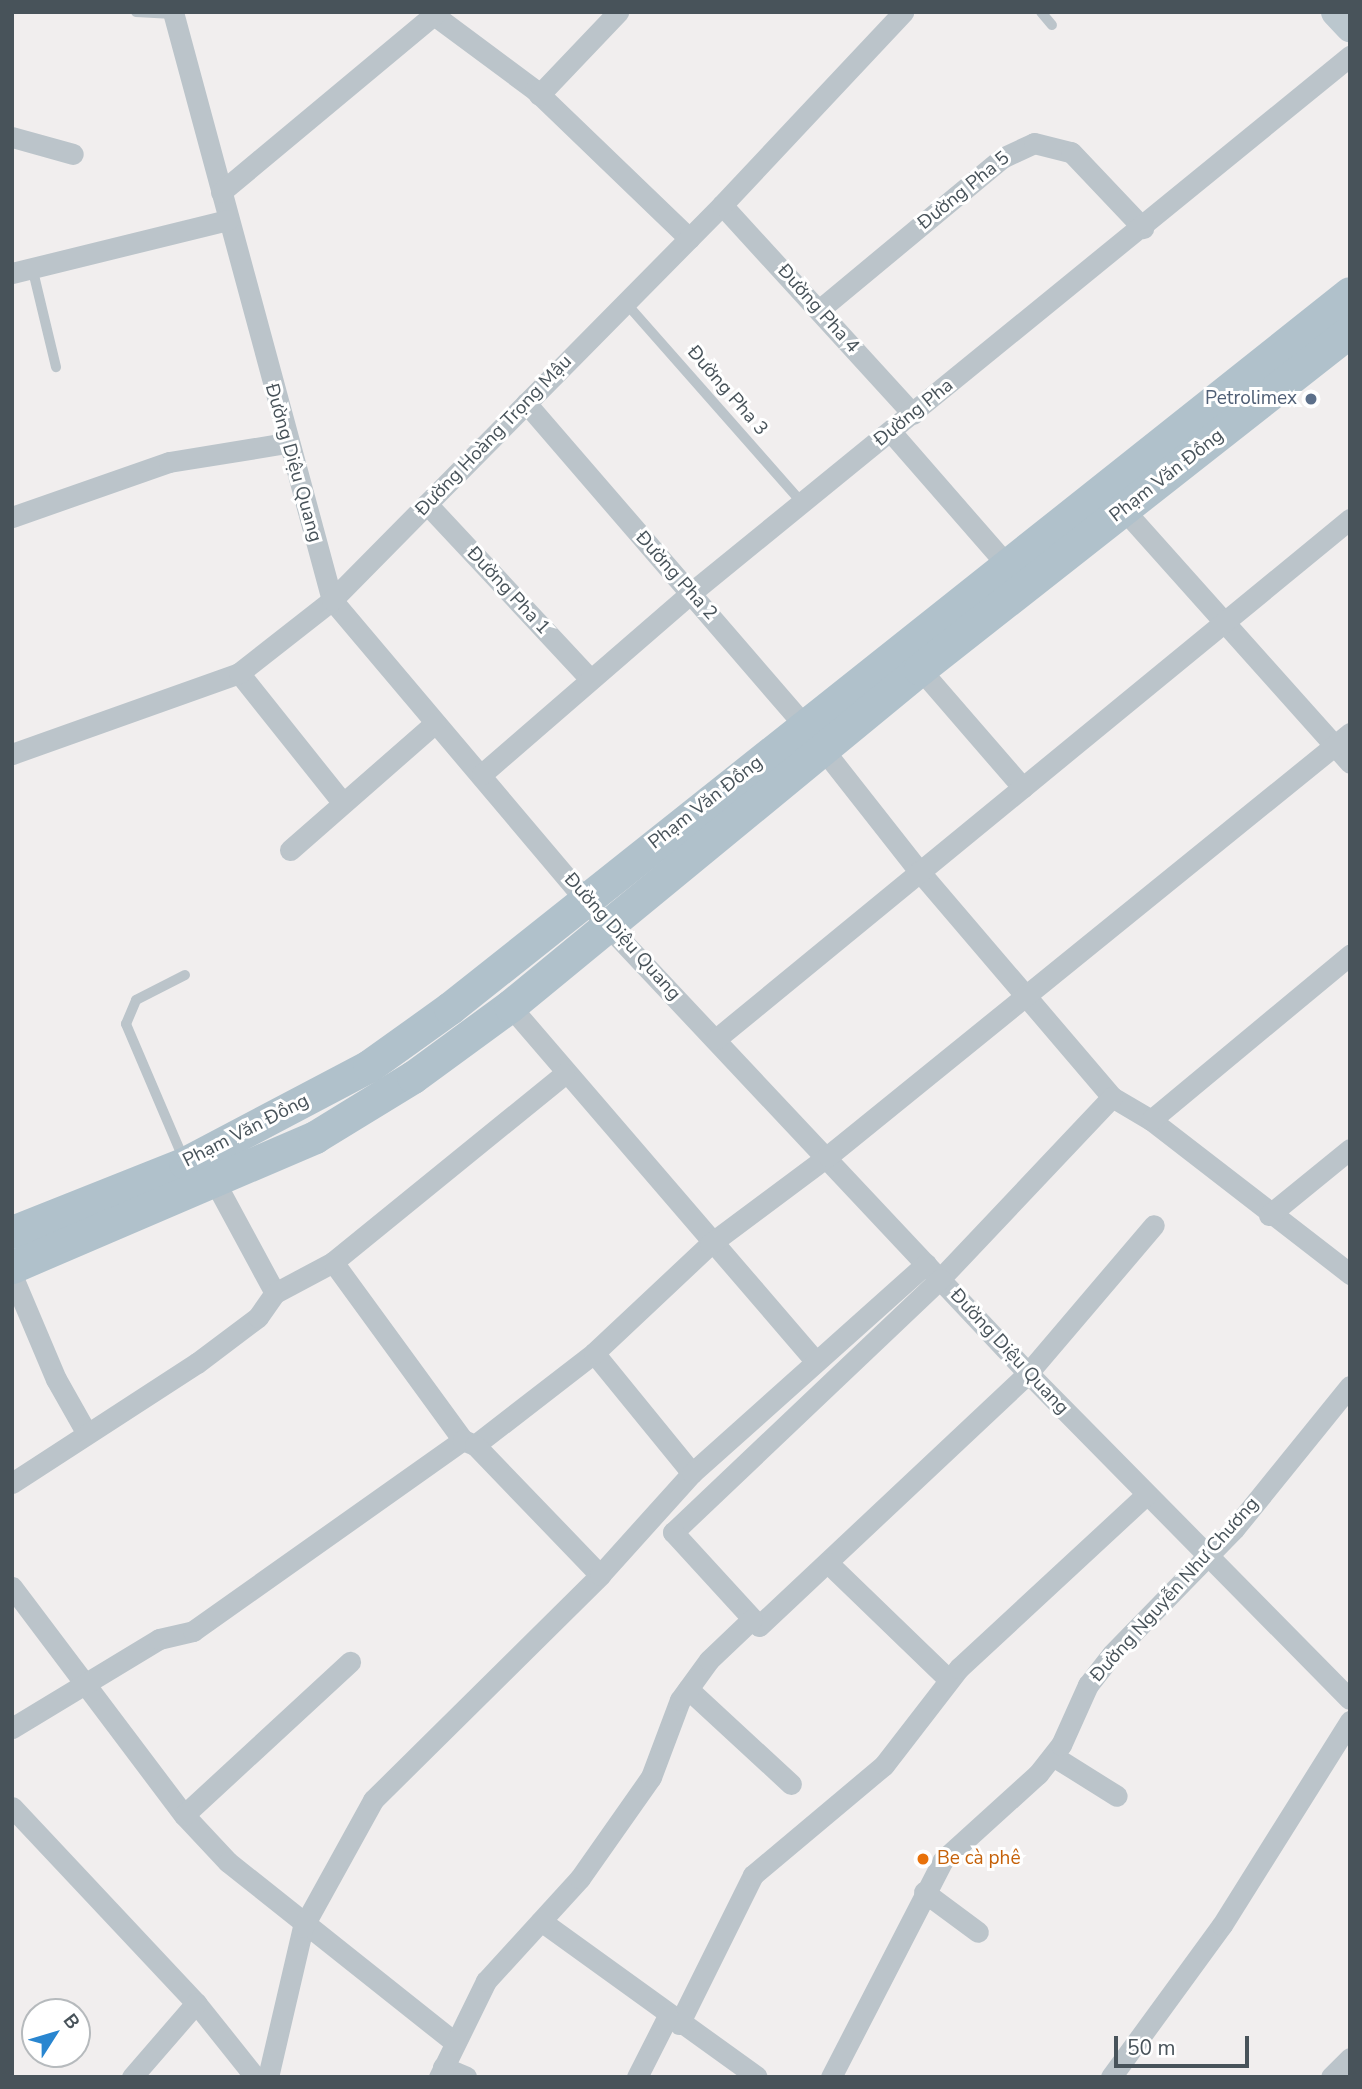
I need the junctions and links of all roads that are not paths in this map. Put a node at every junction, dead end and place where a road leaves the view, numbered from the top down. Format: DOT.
graph roads {
  1 [pos="136,12"];
  2 [pos="618,12"];
  3 [pos="1041,12"];
  4 [pos="1336,12"];
  5 [pos="173,13"];
  6 [pos="434,14"];
  7 [pos="897,14"];
  8 [pos="1052,25"];
  9 [pos="1350,27"];
  10 [pos="1350,55"];
  11 [pos="540,95"];
  12 [pos="12,138"];
  13 [pos="73,154"];
  14 [pos="221,192"];
  15 [pos="722,205"];
  16 [pos="228,220"];
  17 [pos="1143,228"];
  18 [pos="689,238"];
  19 [pos="22,270"];
  20 [pos="1350,293"];
  21 [pos="625,302"];
  22 [pos="819,310"];
  23 [pos="1350,331"];
  24 [pos="56,367"];
  25 [pos="526,403"];
  26 [pos="914,414"];
  27 [pos="891,432"];
  28 [pos="286,443"];
  29 [pos="802,503"];
  30 [pos="427,504"];
  31 [pos="1124,510"];
  32 [pos="12,517"];
  33 [pos="1350,519"];
  34 [pos="1016,575"];
  35 [pos="692,592"];
  36 [pos="332,600"];
  37 [pos="1226,624"];
  38 [pos="920,669"];
  39 [pos="239,673"];
  40 [pos="589,678"];
  41 [pos="435,723"];
  42 [pos="814,737"];
  43 [pos="1342,739"];
  44 [pos="12,754"];
  45 [pos="1350,763"];
  46 [pos="482,775"];
  47 [pos="1023,788"];
  48 [pos="341,801"];
  49 [pos="290,850"];
  50 [pos="919,871"];
  51 [pos="586,898"];
  52 [pos="606,924"];
  53 [pos="1350,955"];
  54 [pos="185,975"];
  55 [pos="1024,995"];
  56 [pos="510,1006"];
  57 [pos="716,1039"];
  58 [pos="564,1074"];
  59 [pos="1112,1097"];
  60 [pos="1151,1120"];
  61 [pos="1350,1149"];
  62 [pos="828,1156"];
  63 [pos="185,1163"];
  64 [pos="216,1184"];
  65 [pos="1269,1215"];
  66 [pos="1154,1225"];
  67 [pos="12,1232"];
  68 [pos="710,1244"];
  69 [pos="333,1262"];
  70 [pos="12,1267"];
  71 [pos="933,1271"];
  72 [pos="1350,1274"];
  73 [pos="12,1275"];
  74 [pos="275,1293"];
  75 [pos="594,1353"];
  76 [pos="816,1362"];
  77 [pos="1028,1373"];
  78 [pos="1350,1386"];
  79 [pos="86,1432"];
  80 [pos="469,1443"];
  81 [pos="692,1473"];
  82 [pos="12,1483"];
  83 [pos="1146,1495"];
  84 [pos="1204,1555"];
  85 [pos="828,1563"];
  86 [pos="600,1575"];
  87 [pos="12,1587"];
  88 [pos="752,1619"];
  89 [pos="350,1662"];
  90 [pos="948,1679"];
  91 [pos="86,1684"];
  92 [pos="688,1689"];
  93 [pos="1350,1699"];
  94 [pos="1350,1721"];
  95 [pos="12,1728"];
  96 [pos="1053,1756"];
  97 [pos="791,1784"];
  98 [pos="1117,1796"];
  99 [pos="12,1807"];
  100 [pos="184,1815"];
  101 [pos="924,1892"];
  102 [pos="541,1920"];
  103 [pos="303,1927"];
  104 [pos="978,1932"];
  105 [pos="196,2003"];
  106 [pos="673,2020"];
  107 [pos="454,2042"];
  108 [pos="1350,2057"];
  109 [pos="441,2072"];
  110 [pos="132,2077"];
  111 [pos="255,2077"];
  112 [pos="268,2077"];
  113 [pos="466,2077"];
  114 [pos="637,2077"];
  115 [pos="757,2077"];
  116 [pos="831,2077"];
  117 [pos="1111,2077"];
  118 [pos="1331,2077"];
  1 -- 5 [label="lane"];
  2 -- 11 [label="street"];
  3 -- 8 [label="lane"];
  4 -- 9 [label="main road"];
  5 -- 14 [label="street, Đường Diệu Quang"];
  6 -- 11 [label="street"];
  6 -- 14 [label="street"];
  7 -- 15 [label="street, Đường Hoàng Trọng Mậu"];
  10 -- 17 [label="street, Đường Pha"];
  11 -- 18 [label="street"];
  12 -- 13 [label="street"];
  14 -- 16 [label="street, Đường Diệu Quang"];
  15 -- 18 [label="street, Đường Hoàng Trọng Mậu"];
  15 -- 22 [label="street, Đường Pha 4"];
  16 -- 19 [label="street"];
  16 -- 28 [label="street, Đường Diệu Quang"];
  17 -- 22 [label="street, Đường Pha 5"];
  17 -- 26 [label="street, Đường Pha"];
  18 -- 21 [label="street, Đường Hoàng Trọng Mậu"];
  19 -- 24 [label="lane"];
  20 -- 34 [label="main road, Phạm Văn Đồng"];
  21 -- 25 [label="street, Đường Hoàng Trọng Mậu"];
  21 -- 29 [label="lane, Đường Pha 3"];
  22 -- 26 [label="street, Đường Pha 4"];
  23 -- 31 [label="main road, Phạm Văn Đồng"];
  25 -- 30 [label="street, Đường Hoàng Trọng Mậu"];
  25 -- 35 [label="street, Đường Pha 2"];
  26 -- 27 [label="street, Đường Pha"];
  27 -- 29 [label="street, Đường Pha"];
  27 -- 34 [label="street"];
  28 -- 32 [label="street"];
  28 -- 36 [label="street, Đường Diệu Quang"];
  29 -- 35 [label="street, Đường Pha"];
  30 -- 36 [label="street, Đường Hoàng Trọng Mậu"];
  30 -- 40 [label="street, Đường Pha 1"];
  31 -- 34 [label="main road, Phạm Văn Đồng"];
  31 -- 37 [label="street"];
  33 -- 37 [label="street"];
  34 -- 38 [label="main road, Phạm Văn Đồng"];
  34 -- 42 [label="main road, Phạm Văn Đồng"];
  35 -- 40 [label="street, Đường Pha"];
  35 -- 42 [label="street, Đường Pha 2"];
  36 -- 39 [label="street, Đường Hoàng Trọng Mậu"];
  36 -- 41 [label="street, Đường Diệu Quang"];
  37 -- 43 [label="street"];
  37 -- 47 [label="street"];
  38 -- 42 [label="main road, Phạm Văn Đồng"];
  38 -- 47 [label="street"];
  39 -- 44 [label="street, Đường Hoàng Trọng Mậu"];
  39 -- 48 [label="street"];
  40 -- 46 [label="street, Đường Pha"];
  41 -- 46 [label="street, Đường Diệu Quang"];
  41 -- 48 [label="street"];
  42 -- 50 [label="street, Đường Pha 2"];
  42 -- 51 [label="main road, Phạm Văn Đồng"];
  42 -- 52 [label="main road, Phạm Văn Đồng"];
  43 -- 45 [label="street"];
  43 -- 55 [label="street"];
  46 -- 51 [label="street, Đường Diệu Quang"];
  47 -- 50 [label="street"];
  48 -- 49 [label="street"];
  50 -- 55 [label="street, Đường Pha 2"];
  50 -- 57 [label="street"];
  51 -- 52 [label="street, Đường Diệu Quang"];
  51 -- 63 [label="main road, Phạm Văn Đồng"];
  52 -- 56 [label="main road, Phạm Văn Đồng"];
  52 -- 57 [label="street, Đường Diệu Quang"];
  53 -- 60 [label="street"];
  54 -- 63 [label="lane"];
  55 -- 59 [label="street, Đường Pha 2"];
  55 -- 62 [label="street"];
  56 -- 58 [label="street"];
  56 -- 64 [label="main road, Phạm Văn Đồng"];
  57 -- 62 [label="street, Đường Diệu Quang"];
  58 -- 68 [label="street"];
  58 -- 69 [label="street"];
  59 -- 60 [label="street, Đường Pha 2"];
  59 -- 71 [label="street"];
  60 -- 65 [label="street, Đường Pha 2"];
  61 -- 65 [label="street"];
  62 -- 68 [label="street"];
  62 -- 71 [label="street, Đường Diệu Quang"];
  63 -- 67 [label="main road, Phạm Văn Đồng"];
  64 -- 70 [label="main road, Phạm Văn Đồng"];
  64 -- 74 [label="street"];
  65 -- 72 [label="street, Đường Pha 2"];
  66 -- 77 [label="street"];
  68 -- 75 [label="street"];
  68 -- 76 [label="street"];
  69 -- 74 [label="street"];
  69 -- 80 [label="street"];
  71 -- 76 [label="street"];
  71 -- 77 [label="street, Đường Diệu Quang"];
  71 -- 88 [label="street"];
  73 -- 79 [label="street"];
  74 -- 79 [label="street"];
  75 -- 80 [label="street"];
  75 -- 81 [label="street"];
  76 -- 81 [label="street"];
  77 -- 83 [label="street, Đường Diệu Quang"];
  77 -- 85 [label="street"];
  78 -- 84 [label="street, Đường Nguyễn Như Chương"];
  79 -- 82 [label="street"];
  80 -- 86 [label="street"];
  80 -- 91 [label="street"];
  81 -- 86 [label="street"];
  83 -- 84 [label="street, Đường Diệu Quang"];
  83 -- 90 [label="street"];
  84 -- 93 [label="street, Đường Diệu Quang"];
  84 -- 96 [label="street, Đường Nguyễn Như Chương"];
  85 -- 88 [label="street"];
  85 -- 90 [label="street"];
  86 -- 103 [label="street"];
  87 -- 91 [label="street"];
  88 -- 92 [label="street"];
  89 -- 100 [label="street"];
  90 -- 106 [label="street"];
  91 -- 95 [label="street"];
  91 -- 100 [label="street"];
  92 -- 97 [label="street"];
  92 -- 102 [label="street"];
  94 -- 117 [label="street"];
  96 -- 98 [label="street"];
  96 -- 101 [label="street, Đường Nguyễn Như Chương"];
  99 -- 105 [label="street"];
  100 -- 103 [label="street"];
  101 -- 104 [label="street"];
  101 -- 116 [label="street, Đường Nguyễn Như Chương"];
  102 -- 106 [label="street"];
  102 -- 107 [label="street"];
  103 -- 107 [label="street"];
  103 -- 112 [label="street"];
  105 -- 110 [label="street"];
  105 -- 111 [label="street"];
  106 -- 114 [label="street"];
  106 -- 115 [label="street"];
  107 -- 109 [label="street"];
  108 -- 118 [label="street"];
  109 -- 113 [label="street"];
}
